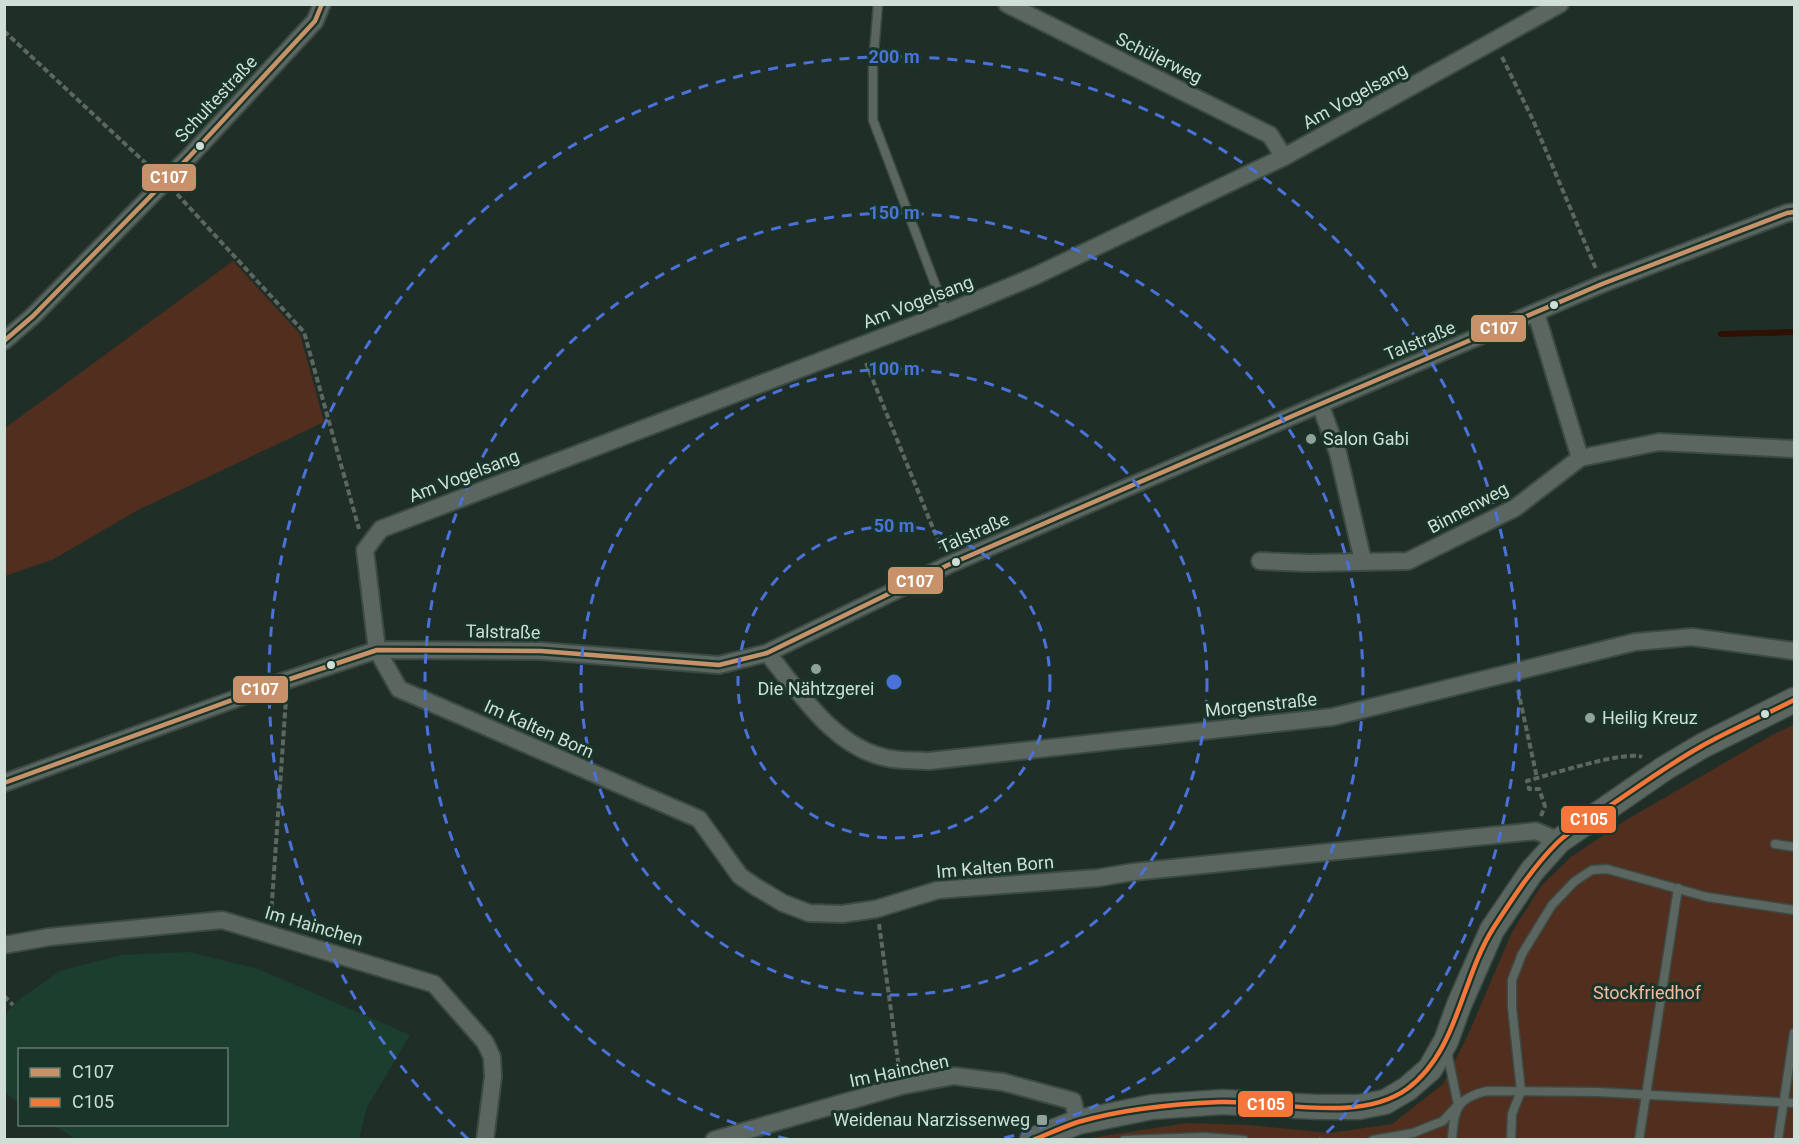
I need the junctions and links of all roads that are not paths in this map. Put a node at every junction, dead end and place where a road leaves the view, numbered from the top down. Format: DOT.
graph roads {
  1 [pos="322,4"];
  2 [pos="878,4"];
  3 [pos="1007,4"];
  4 [pos="1560,4"];
  5 [pos="1284,157"];
  6 [pos="1794,212"];
  7 [pos="946,313"];
  8 [pos="1536,313"];
  9 [pos="4,341"];
  10 [pos="1320,404"];
  11 [pos="1794,448"];
  12 [pos="1580,458"];
  13 [pos="1260,561"];
  14 [pos="1363,561"];
  15 [pos="377,650"];
  16 [pos="1794,651"];
  17 [pos="766,653"];
  18 [pos="1794,700"];
  19 [pos="4,783"];
  20 [pos="1559,841"];
  21 [pos="1775,844"];
  22 [pos="1794,847"];
  23 [pos="1678,888"];
  24 [pos="1794,910"];
  25 [pos="4,945"];
  26 [pos="1794,1033"];
  27 [pos="1446,1041"];
  28 [pos="1521,1091"];
  29 [pos="1645,1095"];
  30 [pos="1783,1103"];
  31 [pos="1794,1103"];
  32 [pos="1458,1105"];
  33 [pos="1078,1122"];
  34 [pos="1414,1136"];
  35 [pos="485,1140"];
  36 [pos="714,1140"];
  37 [pos="1032,1140"];
  38 [pos="1124,1140"];
  39 [pos="1244,1140"];
  40 [pos="1373,1140"];
  41 [pos="1452,1140"];
  42 [pos="1511,1140"];
  43 [pos="1639,1140"];
  44 [pos="1778,1140"];
  1 -- 9 [label="street, Schultestraße"];
  2 -- 7 [label="lane"];
  3 -- 5 [label="street, Schülerweg"];
  4 -- 5 [label="street, Am Vogelsang"];
  5 -- 7 [label="street, Am Vogelsang"];
  6 -- 8 [label="street, Talstraße"];
  7 -- 15 [label="street, Am Vogelsang"];
  8 -- 10 [label="street, Talstraße"];
  8 -- 12 [label="street"];
  10 -- 14 [label="street"];
  10 -- 17 [label="street, Talstraße"];
  11 -- 12 [label="street, Binnenweg"];
  12 -- 14 [label="street, Binnenweg"];
  13 -- 14 [label="street, Binnenweg"];
  15 -- 17 [label="street, Talstraße"];
  15 -- 19 [label="street, Talstraße"];
  15 -- 20 [label="street, Im Kalten Born"];
  16 -- 17 [label="street, Morgenstraße"];
  18 -- 20 [label="street"];
  20 -- 27 [label="street"];
  21 -- 22 [label="lane"];
  23 -- 24 [label="lane"];
  23 -- 28 [label="lane"];
  23 -- 29 [label="lane"];
  25 -- 35 [label="street, Im Hainchen"];
  26 -- 30 [label="lane"];
  27 -- 32 [label="lane"];
  27 -- 33 [label="street"];
  28 -- 29 [label="lane"];
  28 -- 32 [label="lane"];
  28 -- 42 [label="lane"];
  29 -- 30 [label="lane"];
  29 -- 43 [label="lane"];
  30 -- 31 [label="lane"];
  30 -- 44 [label="lane"];
  32 -- 34 [label="lane"];
  32 -- 41 [label="lane"];
  33 -- 36 [label="street, Im Hainchen"];
  33 -- 37 [label="street"];
  34 -- 40 [label="lane"];
  38 -- 39 [label="lane"];
}
